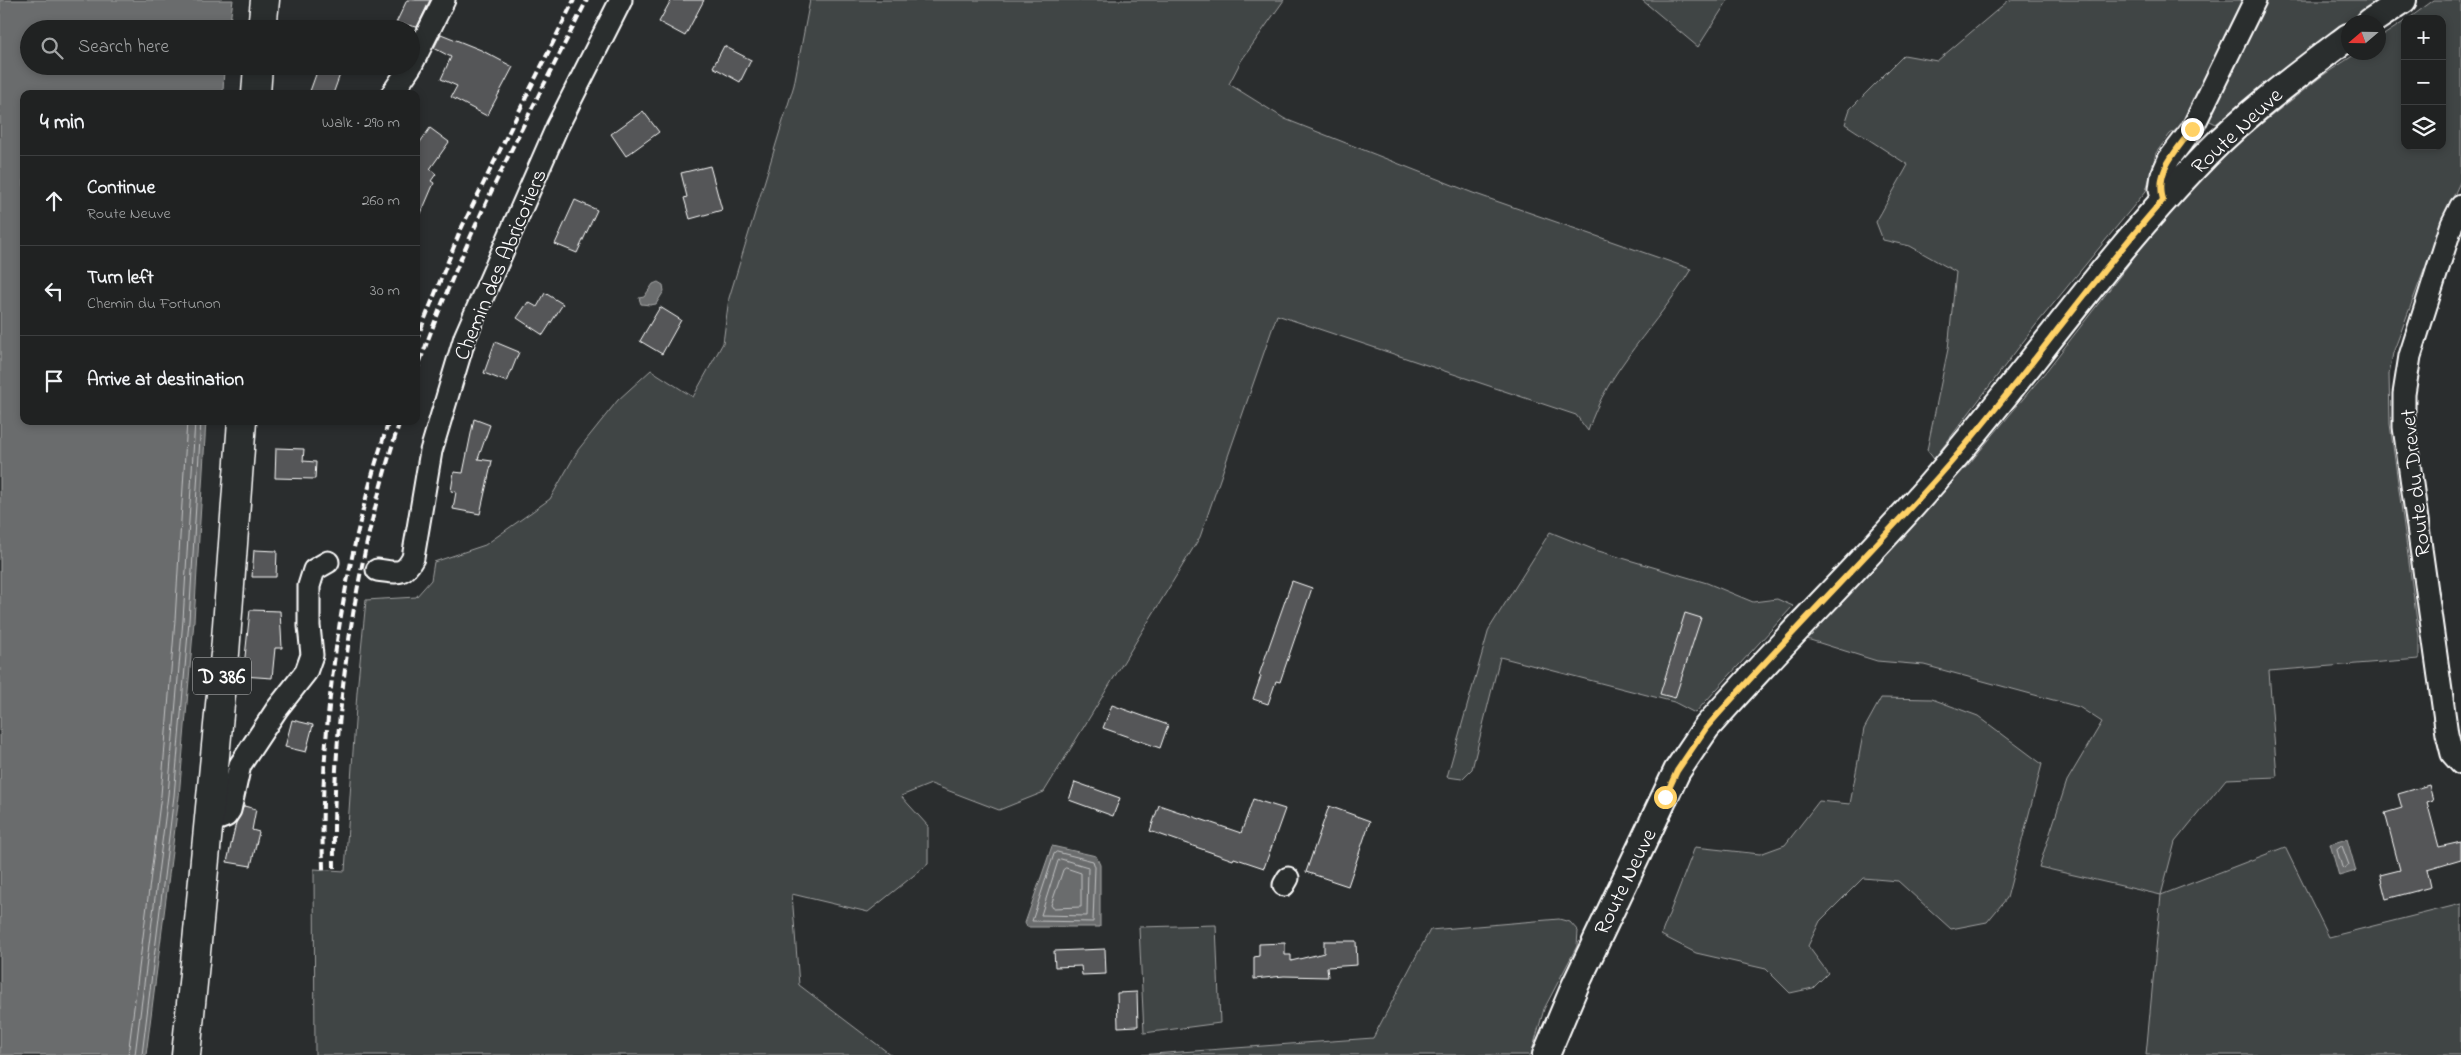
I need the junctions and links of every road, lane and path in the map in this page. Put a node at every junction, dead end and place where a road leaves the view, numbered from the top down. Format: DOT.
graph roads {
  1 [pos="265,0"];
  2 [pos="444,0"];
  3 [pos="620,0"];
  4 [pos="2255,0"];
  5 [pos="2403,0"];
  6 [pos="2380,15"];
  7 [pos="263,20"];
  8 [pos="2341,42"];
  9 [pos="420,48"];
  10 [pos="257,75"];
  11 [pos="405,75"];
  12 [pos="256,90"];
  13 [pos="395,90"];
  14 [pos="2163,200"];
  15 [pos="2461,206"];
  16 [pos="242,425"];
  17 [pos="328,562"];
  18 [pos="377,570"];
  19 [pos="2461,764"];
  20 [pos="208,823"];
  21 [pos="186,1055"];
  22 [pos="1546,1055"];
  1 -- 7 [label="main road"];
  2 -- 9 [label="street"];
  3 -- 18 [label="street, Chemin des Abricotiers"];
  4 -- 14 [label="street"];
  5 -- 6 [label="street"];
  8 -- 14 [label="street, Route Neuve"];
  10 -- 12 [label="main road"];
  11 -- 13 [label="street"];
  14 -- 22 [label="street, Route Neuve"];
  15 -- 19 [label="street, Route du Drevet"];
  16 -- 20 [label="main road, D 386"];
  17 -- 20 [label="street"];
  20 -- 21 [label="main road, D 386"];
}
